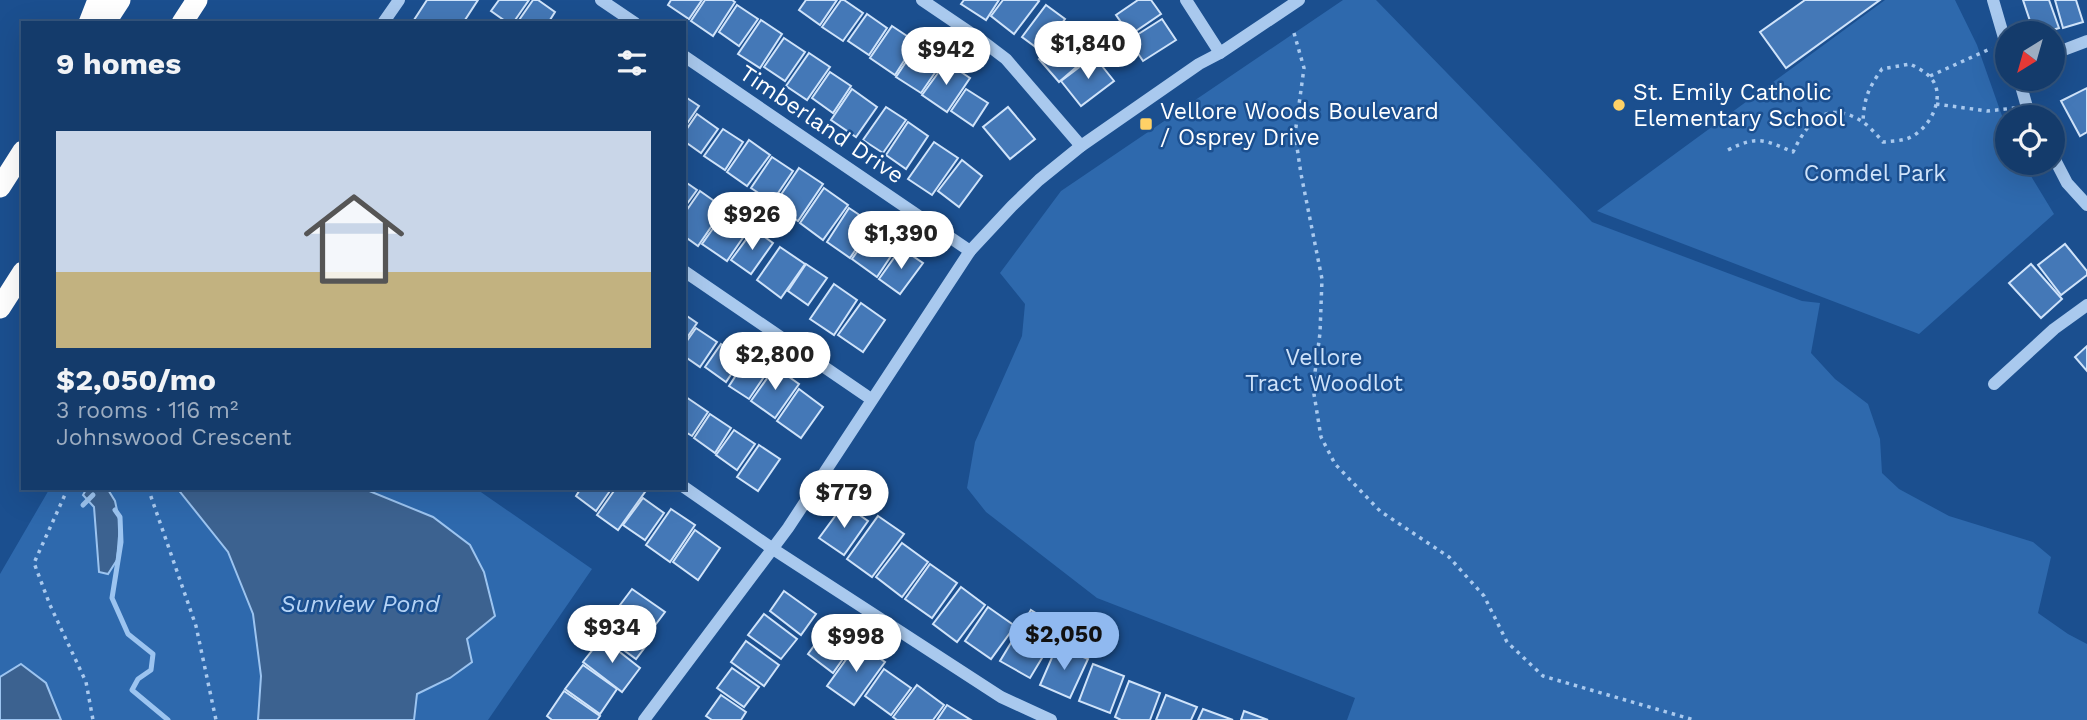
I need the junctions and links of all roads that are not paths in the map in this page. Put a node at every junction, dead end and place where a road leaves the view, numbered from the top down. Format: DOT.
graph roads {
  1 [pos="98,0"];
  2 [pos="120,0"];
  3 [pos="197,0"];
  4 [pos="398,0"];
  5 [pos="601,0"];
  6 [pos="922,0"];
  7 [pos="1186,0"];
  8 [pos="1299,0"];
  9 [pos="1993,0"];
  10 [pos="90,21"];
  11 [pos="107,21"];
  12 [pos="184,21"];
  13 [pos="384,21"];
  14 [pos="632,21"];
  15 [pos="1999,21"];
  16 [pos="2087,41"];
  17 [pos="2065,49"];
  18 [pos="1220,53"];
  19 [pos="686,57"];
  20 [pos="1081,146"];
  21 [pos="21,154"];
  22 [pos="2063,175"];
  23 [pos="0,187"];
  24 [pos="2087,205"];
  25 [pos="970,251"];
  26 [pos="686,272"];
  27 [pos="21,275"];
  28 [pos="2087,305"];
  29 [pos="0,307"];
  30 [pos="1994,384"];
  31 [pos="871,399"];
  32 [pos="686,488"];
  33 [pos="773,549"];
  34 [pos="644,720"];
  35 [pos="1051,720"];
  1 -- 10 [label="highway"];
  2 -- 11 [label="highway"];
  3 -- 12 [label="highway"];
  4 -- 13 [label="street"];
  5 -- 14 [label="street"];
  6 -- 20 [label="street"];
  7 -- 18 [label="street"];
  8 -- 18 [label="street"];
  9 -- 15 [label="street"];
  16 -- 17 [label="street"];
  18 -- 20 [label="street"];
  19 -- 25 [label="street, Timberland Drive"];
  20 -- 25 [label="street"];
  21 -- 23 [label="highway"];
  22 -- 24 [label="street"];
  25 -- 31 [label="street"];
  26 -- 31 [label="street"];
  27 -- 29 [label="highway"];
  28 -- 30 [label="street"];
  31 -- 33 [label="street"];
  32 -- 33 [label="street"];
  33 -- 34 [label="street"];
  33 -- 35 [label="street"];
}
